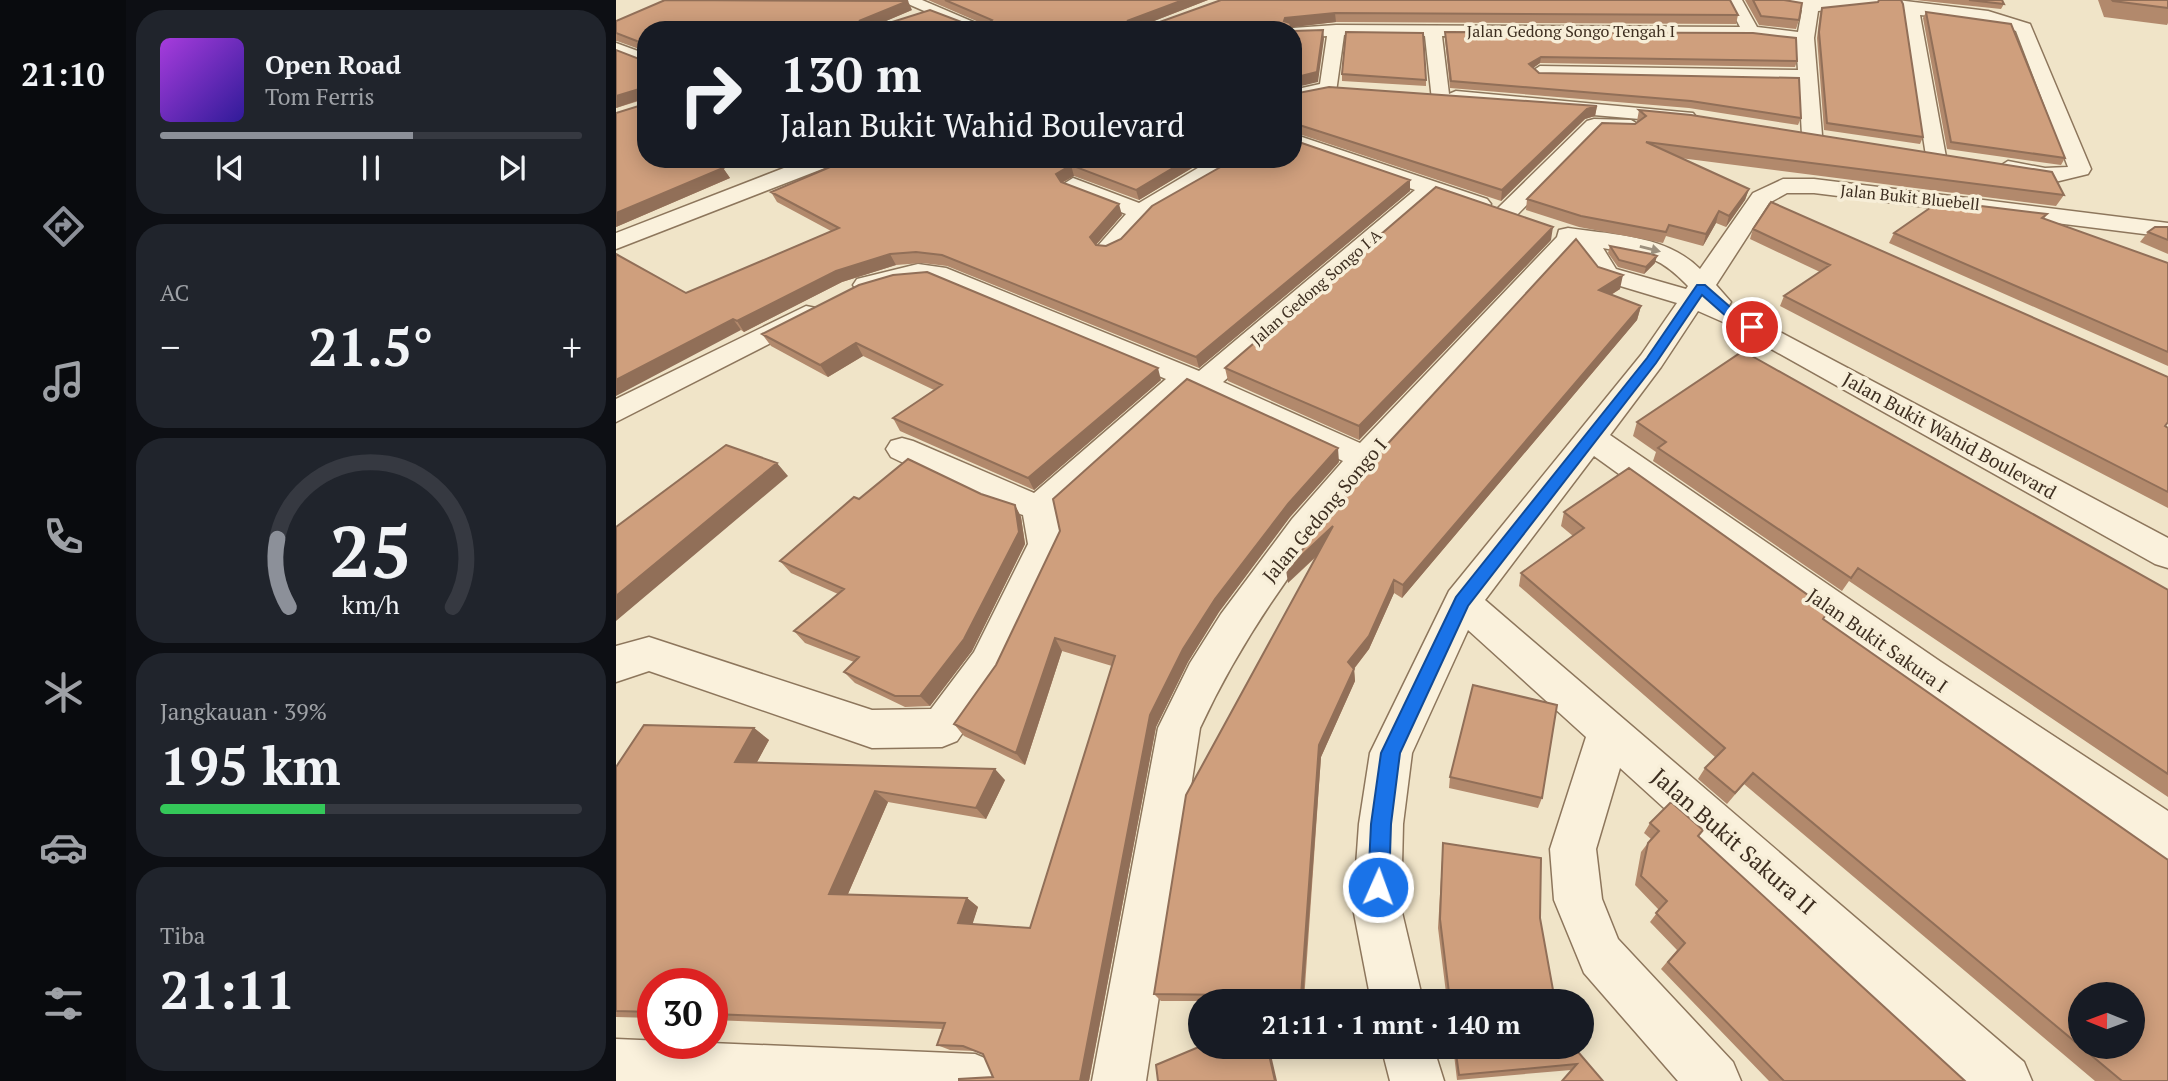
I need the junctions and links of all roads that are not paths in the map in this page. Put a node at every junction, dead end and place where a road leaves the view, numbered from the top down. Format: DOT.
graph roads {
  1 [pos="907,0"];
  2 [pos="1734,0"];
  3 [pos="1769,0"];
  4 [pos="1874,0"];
  5 [pos="1908,5"];
  6 [pos="1811,7"];
  7 [pos="934,10"];
  8 [pos="908,19"];
  9 [pos="962,21"];
  10 [pos="1336,30"];
  11 [pos="1433,31"];
  12 [pos="1302,32"];
  13 [pos="1751,32"];
  14 [pos="1805,38"];
  15 [pos="616,48"];
  16 [pos="1536,52"];
  17 [pos="637,57"];
  18 [pos="1807,76"];
  19 [pos="1329,88"];
  20 [pos="1356,90"];
  21 [pos="1302,94"];
  22 [pos="1412,94"];
  23 [pos="1439,96"];
  24 [pos="1547,103"];
  25 [pos="1811,138"];
  26 [pos="1302,143"];
  27 [pos="1907,152"];
  28 [pos="1935,157"];
  29 [pos="1960,160"];
  30 [pos="1986,164"];
  31 [pos="804,168"];
  32 [pos="1214,168"];
  33 [pos="1073,185"];
  34 [pos="1430,189"];
  35 [pos="1761,198"];
  36 [pos="1786,209"];
  37 [pos="1142,211"];
  38 [pos="2030,211"];
  39 [pos="1506,213"];
  40 [pos="1549,228"];
  41 [pos="2168,230"];
  42 [pos="616,242"];
  43 [pos="1108,248"];
  44 [pos="2130,250"];
  45 [pos="1696,293"];
  46 [pos="1194,381"];
  47 [pos="616,412"];
  48 [pos="1591,438"];
  49 [pos="902,449"];
  50 [pos="1365,458"];
  51 [pos="1039,508"];
  52 [pos="2168,554"];
  53 [pos="1462,602"];
  54 [pos="616,665"];
  55 [pos="1609,732"];
  56 [pos="2168,837"];
  57 [pos="1394,989"];
  58 [pos="1411,1059"];
  59 [pos="616,1066"];
  60 [pos="923,1080"];
  61 [pos="975,1081"];
  62 [pos="1119,1081"];
  63 [pos="1417,1081"];
  64 [pos="1714,1081"];
  65 [pos="2005,1081"];
  1 -- 7 [label="street"];
  2 -- 13 [label="street"];
  3 -- 6 [label="street"];
  4 -- 6 [label="street"];
  5 -- 28 [label="street"];
  5 -- 30 [label="street"];
  6 -- 14 [label="street"];
  7 -- 8 [label="street"];
  7 -- 9 [label="street"];
  10 -- 11 [label="street, Jalan Gedong Songo Tengah I"];
  10 -- 12 [label="street, Jalan Gedong Songo Tengah I"];
  10 -- 19 [label="street"];
  11 -- 16 [label="street, Jalan Gedong Songo Tengah I"];
  11 -- 23 [label="street"];
  13 -- 14 [label="street, Jalan Gedong Songo Tengah I"];
  13 -- 16 [label="street, Jalan Gedong Songo Tengah I"];
  14 -- 18 [label="street"];
  15 -- 17 [label="street"];
  16 -- 18 [label="street"];
  16 -- 24 [label="street"];
  18 -- 25 [label="street"];
  19 -- 20 [label="street"];
  19 -- 21 [label="street"];
  22 -- 23 [label="street"];
  23 -- 24 [label="street"];
  24 -- 39 [label="street"];
  26 -- 34 [label="street"];
  27 -- 28 [label="street"];
  28 -- 29 [label="street"];
  31 -- 42 [label="street"];
  32 -- 37 [label="street"];
  33 -- 37 [label="street"];
  34 -- 39 [label="street"];
  34 -- 46 [label="street, Jalan Gedong Songo I A"];
  35 -- 36 [label="street"];
  35 -- 38 [label="street, Jalan Bukit Bluebell"];
  35 -- 45 [label="street"];
  37 -- 43 [label="street"];
  38 -- 41 [label="street, Jalan Bukit Bluebell"];
  38 -- 44 [label="street"];
  39 -- 40 [label="street"];
  40 -- 45 [label="street, Jalan Bukit Wahid Boulevard"];
  40 -- 45 [label="street, one-way"];
  40 -- 50 [label="street, Jalan Gedong Songo I"];
  45 -- 48 [label="street"];
  45 -- 52 [label="street, Jalan Bukit Wahid Boulevard"];
  46 -- 47 [label="street"];
  46 -- 50 [label="street"];
  46 -- 51 [label="street, Jalan Gedong Songo I A"];
  48 -- 53 [label="street"];
  48 -- 56 [label="street, Jalan Bukit Sakura I"];
  49 -- 51 [label="street"];
  50 -- 62 [label="street, Jalan Gedong Songo I"];
  51 -- 54 [label="street"];
  53 -- 55 [label="street, Jalan Bukit Sakura II"];
  53 -- 57 [label="street"];
  55 -- 64 [label="street"];
  55 -- 65 [label="street, Jalan Bukit Sakura II"];
  58 -- 63 [label="street"];
  59 -- 60 [label="street"];
  60 -- 61 [label="street"];
}
